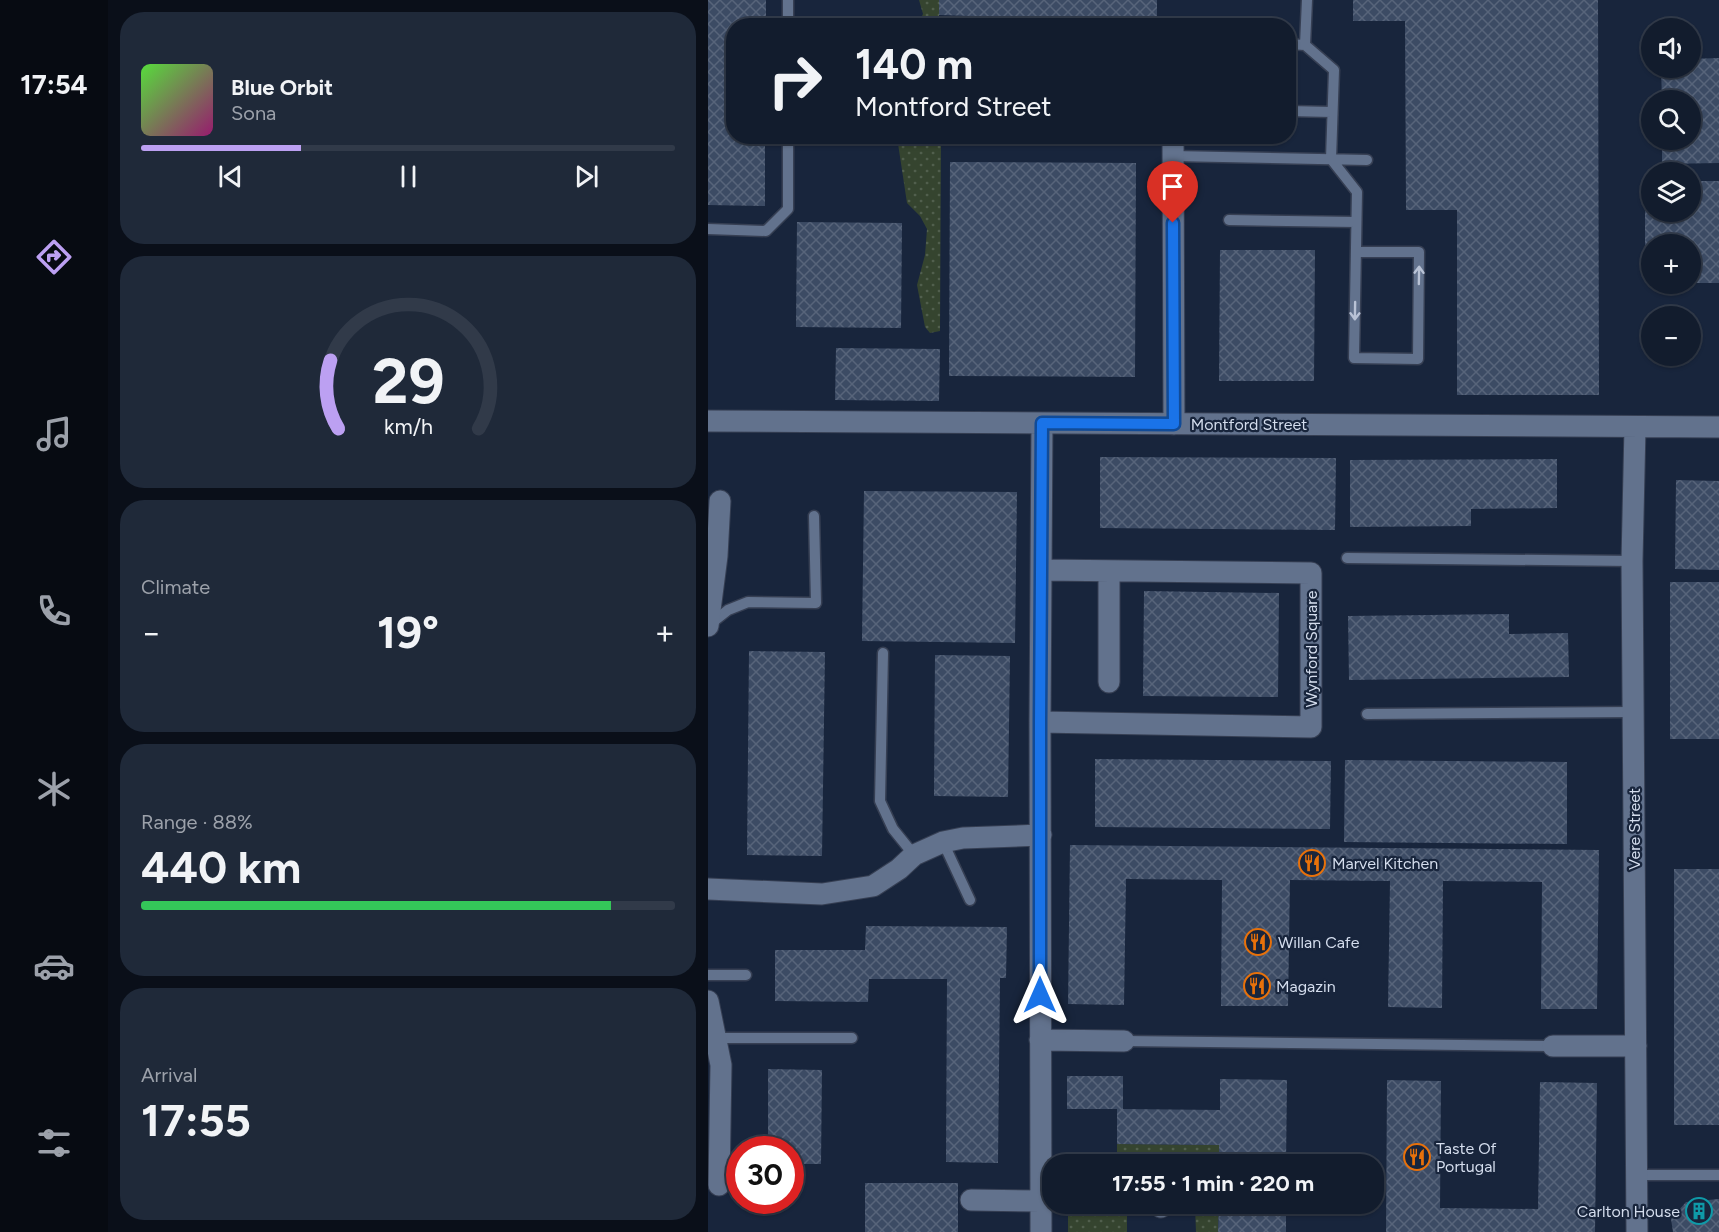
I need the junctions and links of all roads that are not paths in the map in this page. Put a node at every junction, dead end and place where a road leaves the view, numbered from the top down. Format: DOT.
graph roads {
  1 [pos="788,0"];
  2 [pos="1307,0"];
  3 [pos="788,18"];
  4 [pos="1296,44"];
  5 [pos="1305,45"];
  6 [pos="1296,111"];
  7 [pos="1332,112"];
  8 [pos="788,144"];
  9 [pos="1173,146"];
  10 [pos="1331,159"];
  11 [pos="1367,160"];
  12 [pos="1229,220"];
  13 [pos="1356,222"];
  14 [pos="708,229"];
  15 [pos="1356,252"];
  16 [pos="708,421"];
  17 [pos="1042,423"];
  18 [pos="1174,424"];
  19 [pos="1635,427"];
  20 [pos="1719,427"];
  21 [pos="720,501"];
  22 [pos="814,516"];
  23 [pos="1347,558"];
  24 [pos="1632,561"];
  25 [pos="1041,570"];
  26 [pos="1109,571"];
  27 [pos="710,587"];
  28 [pos="708,626"];
  29 [pos="883,653"];
  30 [pos="1109,682"];
  31 [pos="1633,712"];
  32 [pos="1367,714"];
  33 [pos="1040,722"];
  34 [pos="1041,835"];
  35 [pos="943,842"];
  36 [pos="914,855"];
  37 [pos="708,889"];
  38 [pos="970,900"];
  39 [pos="708,975"];
  40 [pos="746,975"];
  41 [pos="708,1003"];
  42 [pos="716,1038"];
  43 [pos="852,1038"];
  44 [pos="1040,1040"];
  45 [pos="1124,1041"];
  46 [pos="1553,1046"];
  47 [pos="1636,1046"];
  48 [pos="1046,1154"];
  49 [pos="1636,1175"];
  50 [pos="1719,1175"];
  51 [pos="719,1185"];
  52 [pos="1042,1195"];
  53 [pos="971,1200"];
  54 [pos="1041,1201"];
  55 [pos="1041,1232"];
  56 [pos="1637,1232"];
  1 -- 3 [label="lane"];
  2 -- 5 [label="lane"];
  4 -- 5 [label="lane"];
  5 -- 7 [label="lane"];
  6 -- 7 [label="lane"];
  7 -- 10 [label="lane"];
  8 -- 14 [label="lane"];
  9 -- 10 [label="lane"];
  9 -- 18 [label="street"];
  10 -- 11 [label="lane"];
  10 -- 13 [label="lane"];
  12 -- 13 [label="lane"];
  13 -- 15 [label="lane"];
  15 -- 15 [label="lane, one-way"];
  16 -- 17 [label="street, Montford Street"];
  17 -- 18 [label="street, Montford Street"];
  17 -- 25 [label="street"];
  18 -- 19 [label="street, Montford Street"];
  19 -- 20 [label="street, Montford Street"];
  19 -- 24 [label="street, Vere Street"];
  21 -- 27 [label="street"];
  22 -- 28 [label="lane"];
  23 -- 24 [label="lane"];
  24 -- 31 [label="street, Vere Street"];
  25 -- 26 [label="street, Wynford Square"];
  25 -- 33 [label="street"];
  26 -- 30 [label="street"];
  26 -- 33 [label="street, Wynford Square"];
  27 -- 28 [label="street"];
  29 -- 36 [label="lane"];
  31 -- 32 [label="lane"];
  31 -- 47 [label="street, Vere Street"];
  33 -- 34 [label="street"];
  34 -- 35 [label="street"];
  34 -- 44 [label="street"];
  35 -- 36 [label="street"];
  35 -- 38 [label="lane"];
  36 -- 37 [label="street"];
  39 -- 40 [label="lane"];
  41 -- 42 [label="street"];
  42 -- 43 [label="lane"];
  42 -- 51 [label="street"];
  44 -- 45 [label="street"];
  44 -- 48 [label="street"];
  45 -- 46 [label="lane"];
  46 -- 47 [label="street"];
  47 -- 49 [label="street, Vere Street"];
  49 -- 50 [label="lane"];
  49 -- 56 [label="street, Vere Street"];
  52 -- 54 [label="street"];
  53 -- 54 [label="street"];
  54 -- 55 [label="street"];
}
